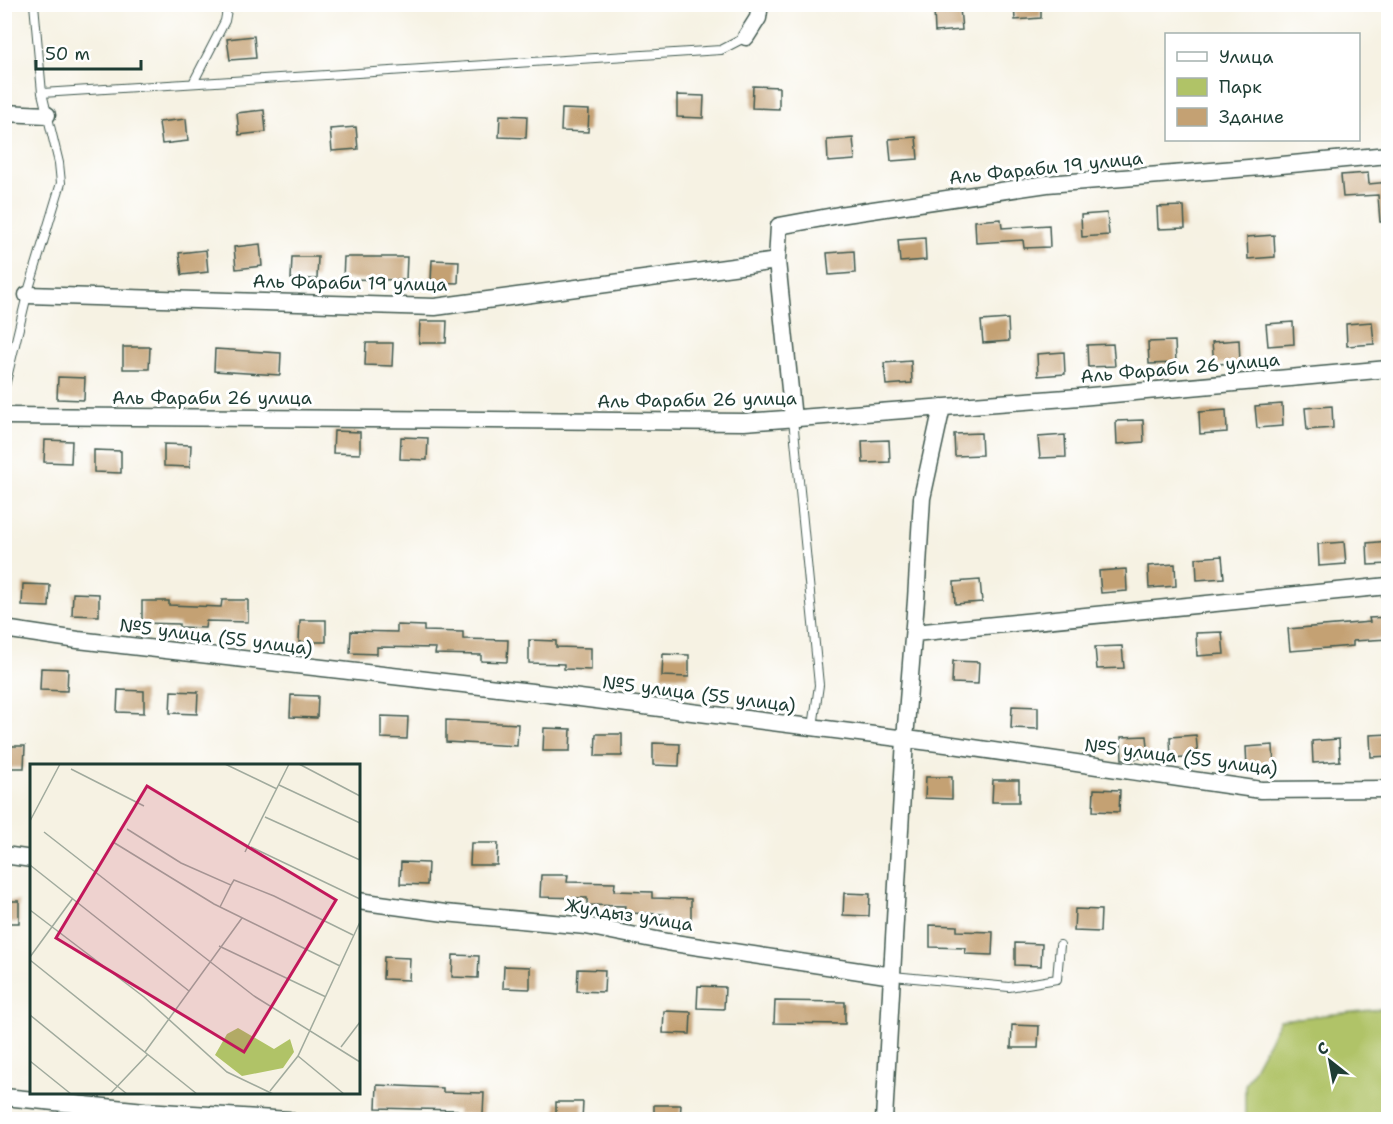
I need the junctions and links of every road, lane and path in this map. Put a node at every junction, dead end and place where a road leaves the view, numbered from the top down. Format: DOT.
graph roads {
  1 [pos="34,4"];
  2 [pos="228,4"];
  3 [pos="760,4"];
  4 [pos="746,37"];
  5 [pos="193,83"];
  6 [pos="42,93"];
  7 [pos="4,113"];
  8 [pos="47,115"];
  9 [pos="1389,155"];
  10 [pos="777,261"];
  11 [pos="27,295"];
  12 [pos="1389,369"];
  13 [pos="4,390"];
  14 [pos="942,407"];
  15 [pos="4,416"];
  16 [pos="793,419"];
  17 [pos="1389,586"];
  18 [pos="4,629"];
  19 [pos="914,633"];
  20 [pos="813,727"];
  21 [pos="905,739"];
  22 [pos="1389,789"];
  23 [pos="4,855"];
  24 [pos="30,859"];
  25 [pos="360,901"];
  26 [pos="1060,945"];
  27 [pos="893,976"];
  28 [pos="4,1097"];
  29 [pos="289,1119"];
  30 [pos="884,1119"];
  1 -- 6 [label="lane"];
  2 -- 5 [label="lane"];
  3 -- 4 [label="street"];
  4 -- 5 [label="lane"];
  5 -- 6 [label="lane"];
  6 -- 8 [label="lane"];
  7 -- 8 [label="street"];
  8 -- 11 [label="lane"];
  9 -- 10 [label="street, Аль Фараби 19 улица"];
  10 -- 11 [label="street, Аль Фараби 19 улица"];
  10 -- 16 [label="street, Аль Фараби 19 улица"];
  11 -- 13 [label="lane"];
  12 -- 14 [label="street, Аль Фараби 26 улица"];
  14 -- 16 [label="street, Аль Фараби 26 улица"];
  14 -- 19 [label="street"];
  15 -- 16 [label="street, Аль Фараби 26 улица"];
  16 -- 20 [label="lane"];
  17 -- 19 [label="street"];
  18 -- 20 [label="street, №5 улица (55 улица)"];
  19 -- 21 [label="street"];
  20 -- 21 [label="street, №5 улица (55 улица)"];
  21 -- 22 [label="street, №5 улица (55 улица)"];
  21 -- 27 [label="street"];
  23 -- 24 [label="street"];
  25 -- 27 [label="street, Жулдыз улица"];
  26 -- 27 [label="lane"];
  27 -- 30 [label="street"];
  28 -- 29 [label="street"];
}
